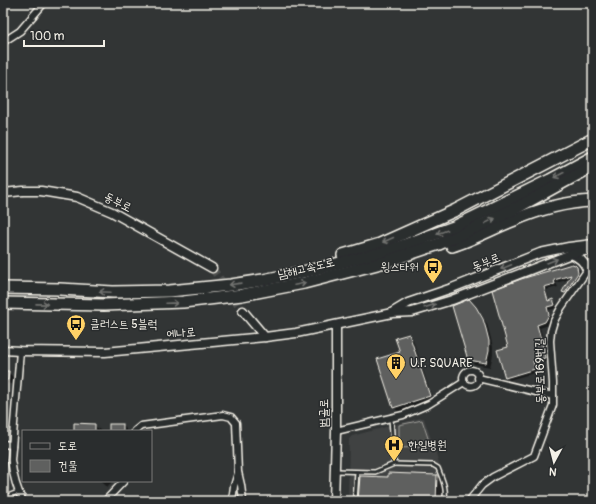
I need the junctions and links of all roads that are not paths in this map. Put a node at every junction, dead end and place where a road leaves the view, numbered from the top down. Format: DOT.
graph roads {
  1 [pos="44,3"];
  2 [pos="3,42"];
  3 [pos="593,136"];
  4 [pos="593,139"];
  5 [pos="562,156"];
  6 [pos="593,157"];
  7 [pos="593,166"];
  8 [pos="3,193"];
  9 [pos="593,201"];
  10 [pos="439,244"];
  11 [pos="593,244"];
  12 [pos="593,249"];
  13 [pos="571,254"];
  14 [pos="593,262"];
  15 [pos="212,268"];
  16 [pos="588,269"];
  17 [pos="263,280"];
  18 [pos="3,288"];
  19 [pos="3,303"];
  20 [pos="243,311"];
  21 [pos="392,313"];
  22 [pos="336,325"];
  23 [pos="265,337"];
  24 [pos="3,350"];
  25 [pos="20,351"];
  26 [pos="478,378"];
  27 [pos="464,382"];
  28 [pos="553,396"];
  29 [pos="391,418"];
  30 [pos="135,430"];
  31 [pos="336,431"];
  32 [pos="3,444"];
  33 [pos="12,445"];
  34 [pos="394,464"];
  35 [pos="335,471"];
  36 [pos="238,472"];
  37 [pos="357,472"];
  38 [pos="123,482"];
  39 [pos="18,492"];
  40 [pos="3,498"];
  41 [pos="23,501"];
  42 [pos="105,501"];
  43 [pos="232,501"];
  44 [pos="243,501"];
  45 [pos="334,501"];
  46 [pos="355,501"];
  47 [pos="444,501"];
  48 [pos="470,501"];
  1 -- 2 [label="street"];
  3 -- 5 [label="highway"];
  4 -- 5 [label="highway"];
  5 -- 17 [label="highway, one-way"];
  6 -- 17 [label="highway, 남해고속도로, one-way"];
  10 -- 7 [label="highway, 남해고속도로, one-way"];
  8 -- 15 [label="street, 동부로"];
  9 -- 10 [label="highway"];
  19 -- 10 [label="highway, 남해고속도로, one-way"];
  11 -- 21 [label="street, 동부로, one-way"];
  12 -- 13 [label="street, 동부로"];
  13 -- 16 [label="street"];
  21 -- 13 [label="street, 동부로, one-way"];
  14 -- 16 [label="street, 동부로169번길"];
  16 -- 28 [label="street, 동부로169번길"];
  17 -- 18 [label="highway, 남해고속도로, one-way"];
  20 -- 23 [label="street"];
  21 -- 22 [label="street, 동부로"];
  22 -- 23 [label="street, 동부로"];
  22 -- 31 [label="street, 범골로"];
  23 -- 25 [label="street, 에나로"];
  24 -- 25 [label="street, 에나로"];
  25 -- 33 [label="street"];
  26 -- 27 [label="street"];
  26 -- 27 [label="street"];
  26 -- 28 [label="street"];
  27 -- 29 [label="street"];
  28 -- 48 [label="street, 동부로169번길"];
  29 -- 31 [label="street"];
  29 -- 34 [label="lane"];
  30 -- 36 [label="street"];
  31 -- 35 [label="street, 범골로"];
  32 -- 33 [label="street"];
  33 -- 39 [label="street"];
  34 -- 37 [label="lane"];
  34 -- 47 [label="lane"];
  35 -- 37 [label="lane"];
  35 -- 45 [label="street, 범골로"];
  36 -- 43 [label="street"];
  36 -- 44 [label="street"];
  37 -- 46 [label="lane"];
  38 -- 42 [label="street"];
  39 -- 40 [label="lane"];
  39 -- 41 [label="street"];
}
